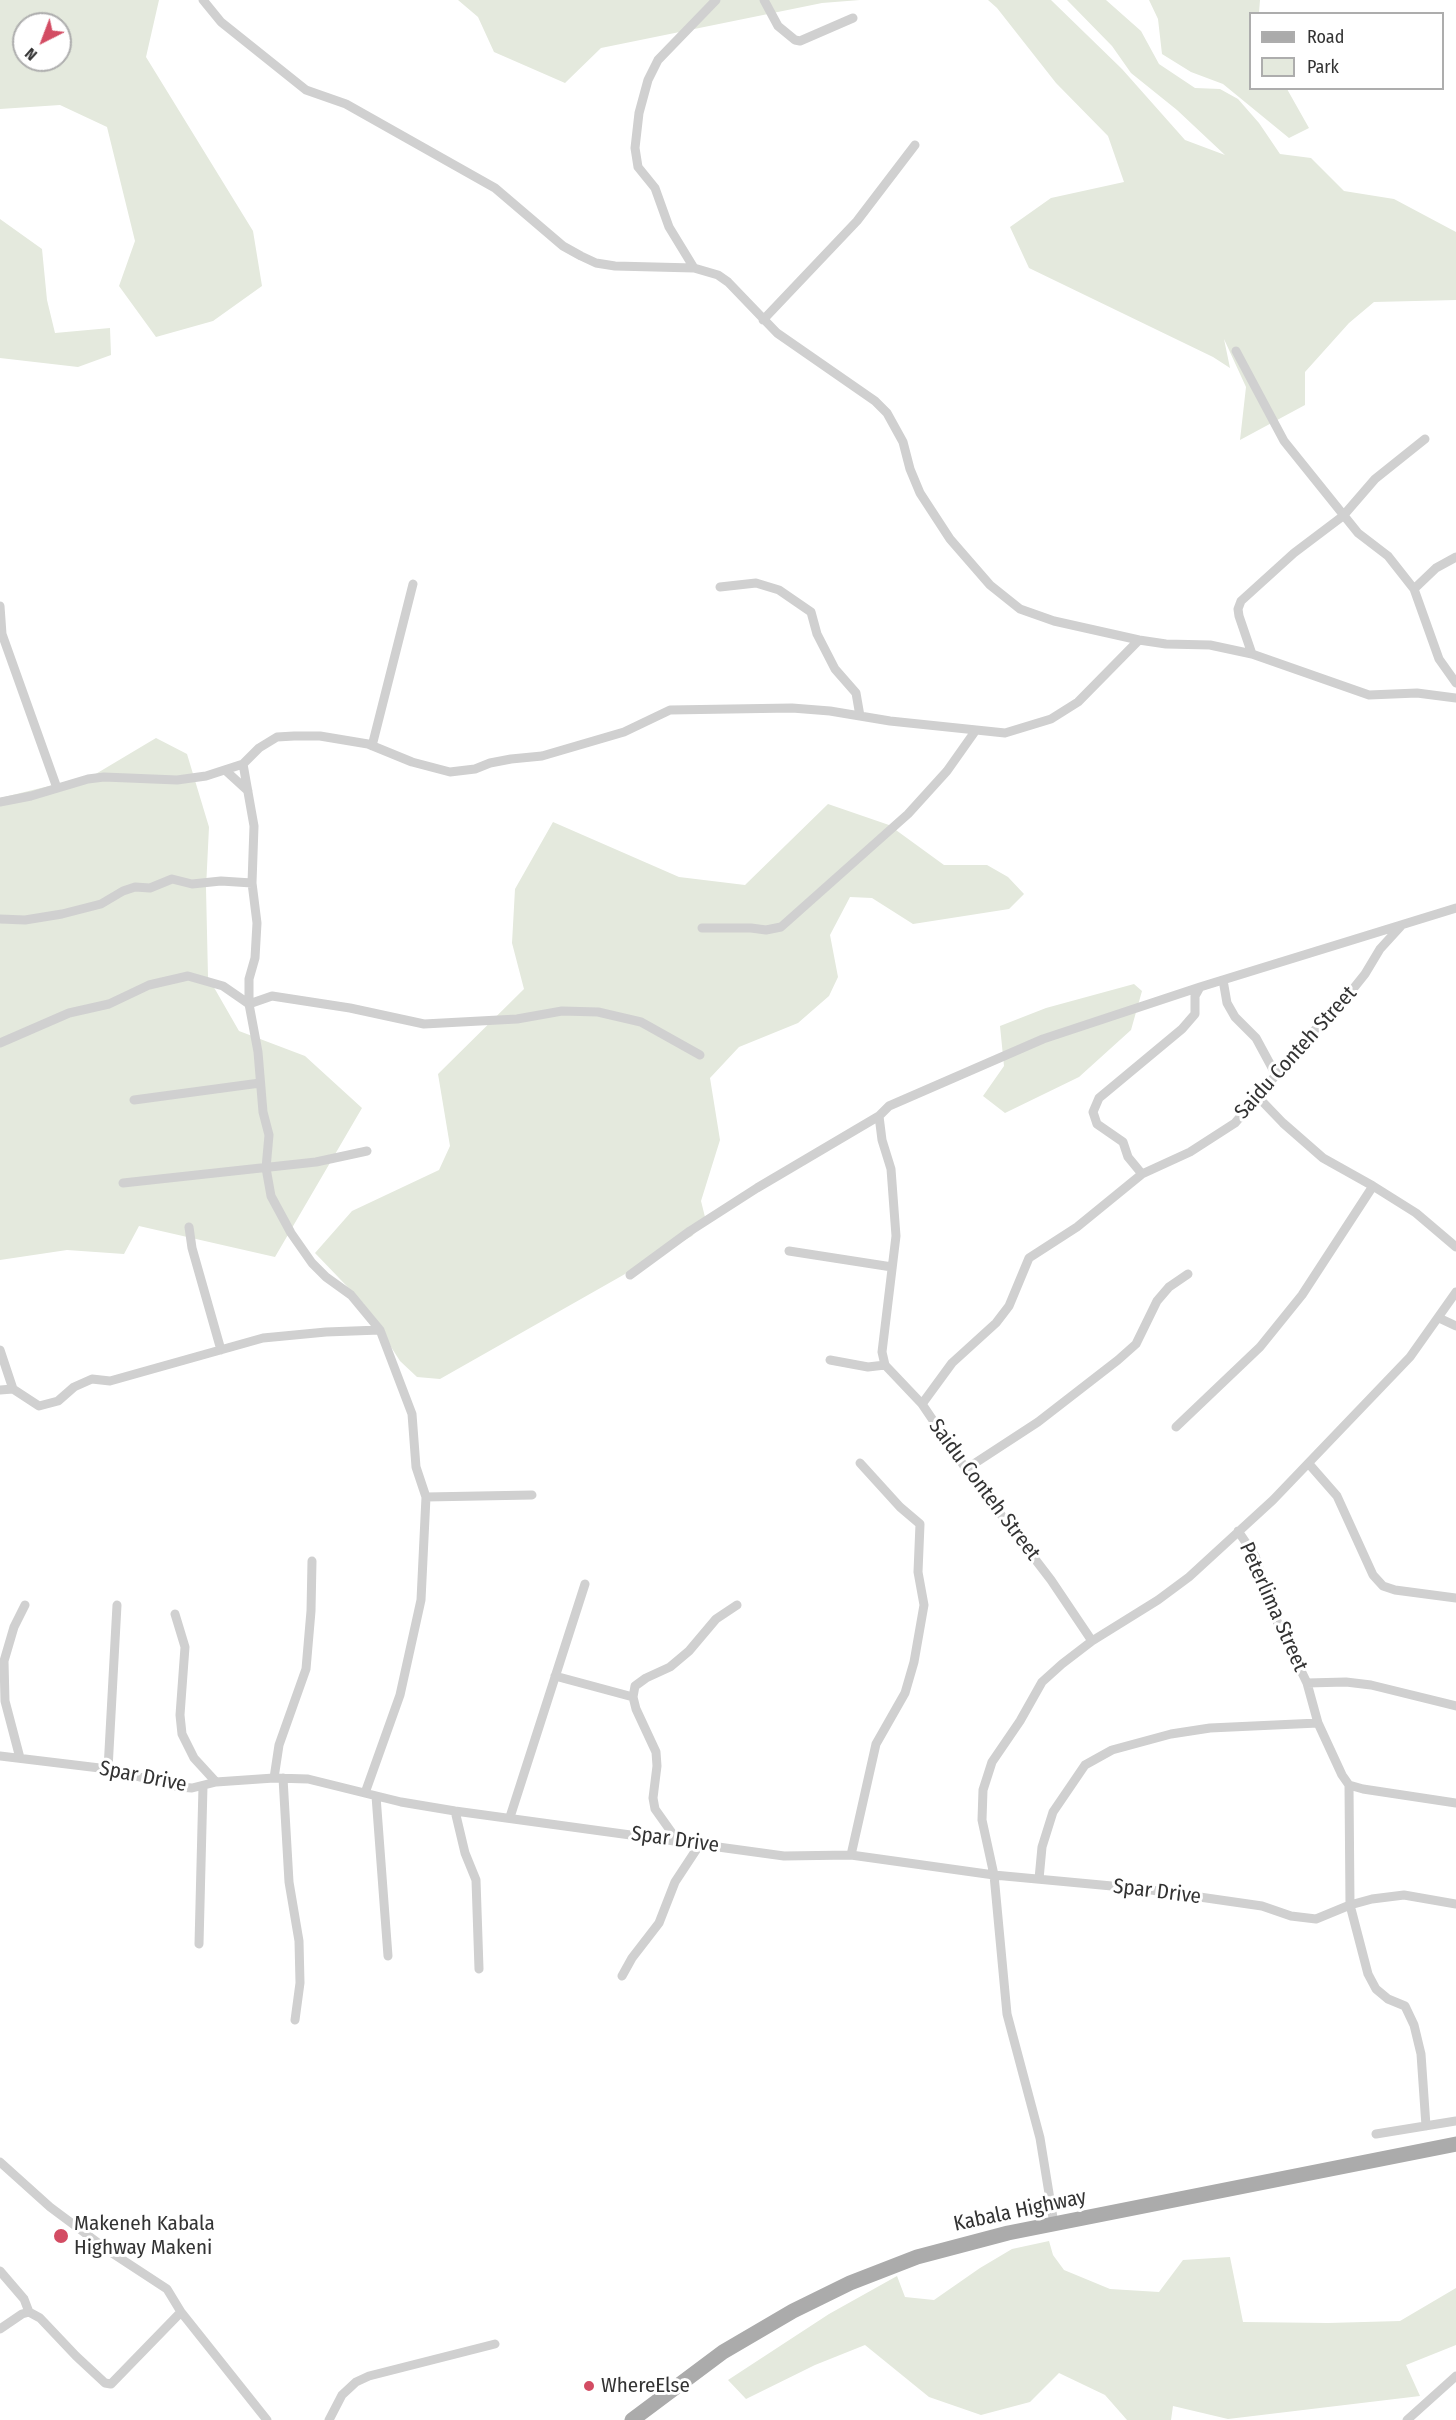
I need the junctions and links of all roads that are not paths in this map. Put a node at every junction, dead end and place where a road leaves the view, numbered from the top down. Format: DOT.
graph roads {
  1 [pos="203,0"];
  2 [pos="716,0"];
  3 [pos="764,0"];
  4 [pos="853,18"];
  5 [pos="915,145"];
  6 [pos="694,268"];
  7 [pos="763,320"];
  8 [pos="1236,351"];
  9 [pos="1425,438"];
  10 [pos="1343,516"];
  11 [pos="1456,557"];
  12 [pos="413,585"];
  13 [pos="720,586"];
  14 [pos="1414,589"];
  15 [pos="0,606"];
  16 [pos="1139,640"];
  17 [pos="1252,654"];
  18 [pos="1456,683"];
  19 [pos="1456,698"];
  20 [pos="860,716"];
  21 [pos="976,730"];
  22 [pos="372,746"];
  23 [pos="243,764"];
  24 [pos="225,770"];
  25 [pos="57,788"];
  26 [pos="248,791"];
  27 [pos="0,802"];
  28 [pos="252,883"];
  29 [pos="1456,908"];
  30 [pos="0,919"];
  31 [pos="1402,924"];
  32 [pos="702,928"];
  33 [pos="1223,980"];
  34 [pos="1200,987"];
  35 [pos="249,1004"];
  36 [pos="0,1043"];
  37 [pos="700,1055"];
  38 [pos="1276,1076"];
  39 [pos="260,1083"];
  40 [pos="1258,1096"];
  41 [pos="134,1100"];
  42 [pos="879,1116"];
  43 [pos="367,1151"];
  44 [pos="266,1168"];
  45 [pos="1142,1174"];
  46 [pos="123,1184"];
  47 [pos="1373,1186"];
  48 [pos="189,1227"];
  49 [pos="1456,1246"];
  50 [pos="789,1251"];
  51 [pos="892,1267"];
  52 [pos="1188,1274"];
  53 [pos="630,1275"];
  54 [pos="1456,1292"];
  55 [pos="1439,1318"];
  56 [pos="1456,1326"];
  57 [pos="380,1330"];
  58 [pos="0,1350"];
  59 [pos="221,1350"];
  60 [pos="830,1360"];
  61 [pos="885,1365"];
  62 [pos="13,1389"];
  63 [pos="0,1390"];
  64 [pos="922,1404"];
  65 [pos="1176,1427"];
  66 [pos="860,1463"];
  67 [pos="1309,1464"];
  68 [pos="966,1469"];
  69 [pos="532,1495"];
  70 [pos="426,1497"];
  71 [pos="1238,1532"];
  72 [pos="312,1561"];
  73 [pos="585,1584"];
  74 [pos="1456,1598"];
  75 [pos="25,1605"];
  76 [pos="117,1605"];
  77 [pos="737,1605"];
  78 [pos="175,1614"];
  79 [pos="1092,1641"];
  80 [pos="555,1676"];
  81 [pos="1308,1683"];
  82 [pos="633,1697"];
  83 [pos="1456,1706"];
  84 [pos="1318,1723"];
  85 [pos="0,1756"];
  86 [pos="20,1758"];
  87 [pos="108,1769"];
  88 [pos="279,1778"];
  89 [pos="216,1782"];
  90 [pos="1349,1785"];
  91 [pos="203,1786"];
  92 [pos="365,1793"];
  93 [pos="376,1796"];
  94 [pos="1456,1803"];
  95 [pos="455,1811"];
  96 [pos="510,1817"];
  97 [pos="677,1840"];
  98 [pos="700,1844"];
  99 [pos="851,1855"];
  100 [pos="994,1875"];
  101 [pos="1039,1879"];
  102 [pos="1456,1904"];
  103 [pos="1350,1905"];
  104 [pos="199,1944"];
  105 [pos="388,1956"];
  106 [pos="479,1970"];
  107 [pos="622,1976"];
  108 [pos="295,2020"];
  109 [pos="1456,2121"];
  110 [pos="1426,2126"];
  111 [pos="1376,2134"];
  112 [pos="1456,2145"];
  113 [pos="0,2162"];
  114 [pos="1054,2224"];
  115 [pos="0,2271"];
  116 [pos="29,2312"];
  117 [pos="181,2312"];
  118 [pos="0,2329"];
  119 [pos="495,2344"];
  120 [pos="1456,2376"];
  121 [pos="267,2420"];
  122 [pos="329,2420"];
  123 [pos="632,2420"];
  124 [pos="1407,2420"];
  1 -- 6 [label="street"];
  2 -- 6 [label="street"];
  3 -- 4 [label="street"];
  5 -- 7 [label="street"];
  6 -- 7 [label="street"];
  7 -- 16 [label="street"];
  8 -- 10 [label="street"];
  9 -- 10 [label="street"];
  10 -- 14 [label="street"];
  10 -- 17 [label="street"];
  11 -- 14 [label="street"];
  12 -- 22 [label="street"];
  13 -- 20 [label="street"];
  14 -- 18 [label="street"];
  15 -- 25 [label="street"];
  16 -- 17 [label="street"];
  16 -- 21 [label="street"];
  17 -- 19 [label="street"];
  20 -- 21 [label="street"];
  20 -- 22 [label="street"];
  21 -- 32 [label="street"];
  22 -- 23 [label="street"];
  23 -- 24 [label="street"];
  23 -- 26 [label="street"];
  24 -- 25 [label="street"];
  24 -- 26 [label="street"];
  25 -- 27 [label="street"];
  26 -- 28 [label="street"];
  28 -- 30 [label="street"];
  28 -- 35 [label="street"];
  29 -- 31 [label="street"];
  31 -- 33 [label="street"];
  31 -- 38 [label="street, Saidu Conteh Street"];
  33 -- 34 [label="street"];
  33 -- 38 [label="street"];
  34 -- 42 [label="street"];
  34 -- 45 [label="street"];
  35 -- 36 [label="street"];
  35 -- 37 [label="street"];
  35 -- 39 [label="street"];
  38 -- 40 [label="street, Saidu Conteh Street"];
  39 -- 41 [label="street"];
  39 -- 44 [label="street"];
  40 -- 45 [label="street, Saidu Conteh Street"];
  40 -- 47 [label="street"];
  42 -- 51 [label="street"];
  42 -- 53 [label="street"];
  43 -- 44 [label="street"];
  44 -- 46 [label="street"];
  44 -- 57 [label="street"];
  45 -- 64 [label="street, Saidu Conteh Street"];
  47 -- 49 [label="street"];
  47 -- 65 [label="street"];
  48 -- 59 [label="street"];
  50 -- 51 [label="street"];
  51 -- 61 [label="street"];
  52 -- 68 [label="street"];
  54 -- 55 [label="street"];
  55 -- 56 [label="street"];
  55 -- 67 [label="street"];
  57 -- 59 [label="street"];
  57 -- 70 [label="street"];
  58 -- 62 [label="street"];
  59 -- 62 [label="street"];
  60 -- 61 [label="street"];
  61 -- 64 [label="street"];
  62 -- 63 [label="street"];
  64 -- 68 [label="street, Saidu Conteh Street"];
  66 -- 99 [label="street"];
  67 -- 71 [label="street"];
  67 -- 74 [label="street"];
  68 -- 79 [label="street, Saidu Conteh Street"];
  69 -- 70 [label="street"];
  70 -- 92 [label="street"];
  71 -- 79 [label="street"];
  71 -- 81 [label="street, Peterlima Street"];
  72 -- 88 [label="street"];
  73 -- 80 [label="street"];
  75 -- 86 [label="street"];
  76 -- 87 [label="street"];
  77 -- 82 [label="street"];
  78 -- 89 [label="street"];
  79 -- 100 [label="street"];
  80 -- 82 [label="street"];
  80 -- 96 [label="street"];
  81 -- 83 [label="street, Peterlima Street"];
  81 -- 84 [label="street, Peterlima Street"];
  82 -- 97 [label="street"];
  84 -- 90 [label="street, Peterlima Street"];
  84 -- 101 [label="street"];
  85 -- 86 [label="street, Spar Drive"];
  86 -- 87 [label="street, Spar Drive"];
  87 -- 91 [label="street, Spar Drive"];
  88 -- 89 [label="street, Spar Drive"];
  88 -- 92 [label="street, Spar Drive"];
  88 -- 108 [label="street"];
  89 -- 91 [label="street, Spar Drive"];
  90 -- 94 [label="street"];
  90 -- 103 [label="street"];
  91 -- 104 [label="street"];
  92 -- 93 [label="street, Spar Drive"];
  93 -- 95 [label="street, Spar Drive"];
  93 -- 105 [label="street"];
  95 -- 96 [label="street, Spar Drive"];
  95 -- 106 [label="street"];
  96 -- 97 [label="street, Spar Drive"];
  97 -- 98 [label="street, Spar Drive"];
  98 -- 99 [label="street, Spar Drive"];
  98 -- 107 [label="street"];
  99 -- 100 [label="street, Spar Drive"];
  100 -- 101 [label="street, Spar Drive"];
  100 -- 114 [label="street"];
  101 -- 103 [label="street, Spar Drive"];
  102 -- 103 [label="street, Spar Drive"];
  103 -- 110 [label="street"];
  109 -- 110 [label="street"];
  110 -- 111 [label="street"];
  112 -- 114 [label="main road, Kabala Highway"];
  113 -- 117 [label="street"];
  114 -- 123 [label="main road, Kabala Highway"];
  115 -- 116 [label="street"];
  116 -- 117 [label="street"];
  116 -- 118 [label="street"];
  117 -- 121 [label="street"];
  119 -- 122 [label="street"];
  120 -- 124 [label="street"];
}
